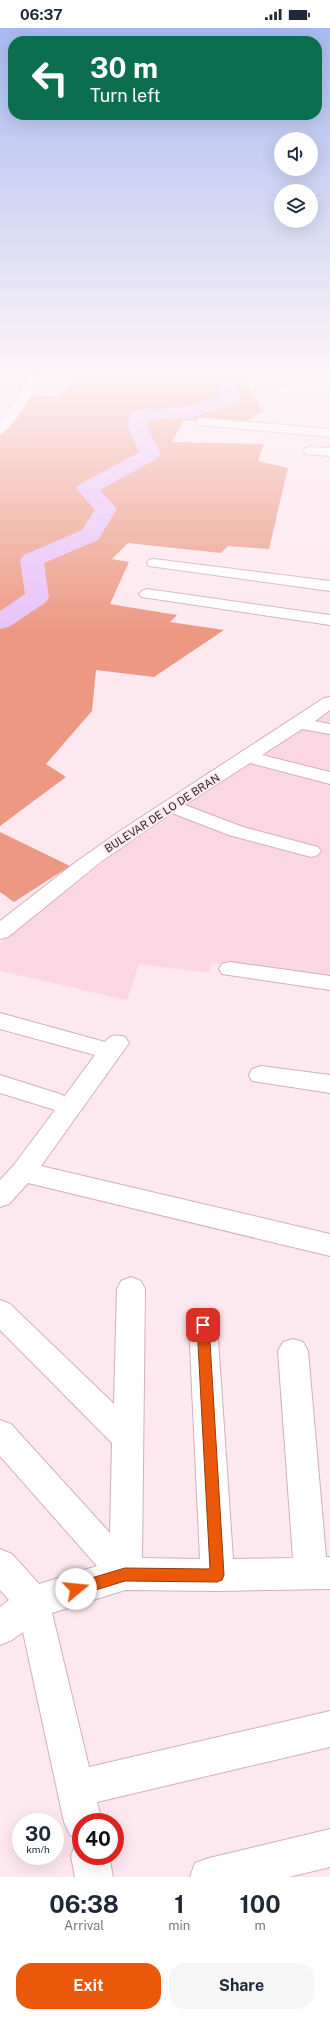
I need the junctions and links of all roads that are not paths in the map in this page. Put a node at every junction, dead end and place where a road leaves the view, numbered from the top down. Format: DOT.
graph roads {
  1 [pos="154,563"];
  2 [pos="330,586"];
  3 [pos="147,594"];
  4 [pos="330,620"];
  5 [pos="330,702"];
  6 [pos="300,723"];
  7 [pos="330,729"];
  8 [pos="247,757"];
  9 [pos="330,778"];
  10 [pos="170,806"];
  11 [pos="311,851"];
  12 [pos="0,932"];
  13 [pos="230,969"];
  14 [pos="330,983"];
  15 [pos="0,1021"];
  16 [pos="261,1075"];
  17 [pos="0,1084"];
  18 [pos="330,1084"];
  19 [pos="54,1101"];
  20 [pos="22,1172"];
  21 [pos="0,1197"];
  22 [pos="330,1245"];
  23 [pos="131,1289"];
  24 [pos="0,1312"];
  25 [pos="203,1325"];
  26 [pos="293,1350"];
  27 [pos="0,1434"];
  28 [pos="127,1436"];
  29 [pos="0,1565"];
  30 [pos="320,1573"];
  31 [pos="125,1574"];
  32 [pos="217,1575"];
  33 [pos="33,1602"];
  34 [pos="0,1628"];
  35 [pos="330,1728"];
  36 [pos="76,1788"];
  37 [pos="81,1813"];
  38 [pos="330,1848"];
  39 [pos="208,1877"];
  1 -- 2 [label="street"];
  3 -- 4 [label="street"];
  5 -- 6 [label="street, BULEVAR DE LO DE BRAN"];
  6 -- 7 [label="street"];
  6 -- 8 [label="street, BULEVAR DE LO DE BRAN"];
  8 -- 9 [label="street"];
  8 -- 10 [label="street, BULEVAR DE LO DE BRAN"];
  10 -- 11 [label="street"];
  10 -- 12 [label="street, BULEVAR DE LO DE BRAN"];
  13 -- 14 [label="street"];
  15 -- 20 [label="street"];
  16 -- 18 [label="street"];
  17 -- 19 [label="street"];
  20 -- 21 [label="street"];
  20 -- 22 [label="street"];
  23 -- 28 [label="street"];
  24 -- 28 [label="street"];
  25 -- 32 [label="street"];
  26 -- 30 [label="street"];
  27 -- 31 [label="street"];
  28 -- 31 [label="street"];
  29 -- 33 [label="street"];
  30 -- 32 [label="street"];
  31 -- 32 [label="street"];
  31 -- 33 [label="street"];
  33 -- 34 [label="street"];
  33 -- 36 [label="street"];
  35 -- 36 [label="street"];
  36 -- 37 [label="street"];
  38 -- 39 [label="street"];
}
